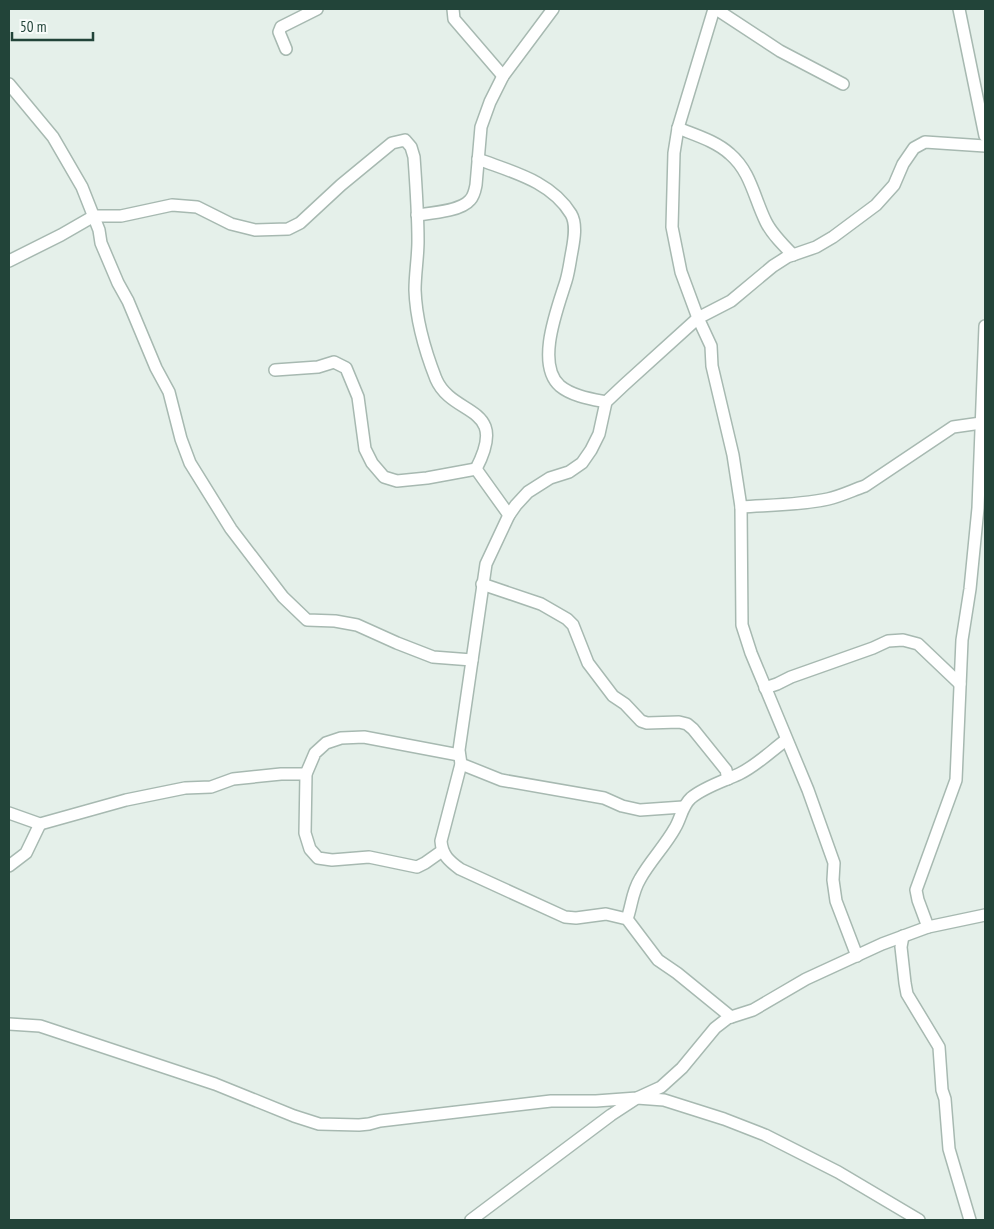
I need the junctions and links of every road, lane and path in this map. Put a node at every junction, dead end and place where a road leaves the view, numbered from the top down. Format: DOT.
graph roads {
  1 [pos="317,9"];
  2 [pos="453,9"];
  3 [pos="553,9"];
  4 [pos="715,9"];
  5 [pos="959,9"];
  6 [pos="286,49"];
  7 [pos="503,76"];
  8 [pos="9,84"];
  9 [pos="844,84"];
  10 [pos="678,128"];
  11 [pos="985,136"];
  12 [pos="985,146"];
  13 [pos="478,159"];
  14 [pos="418,215"];
  15 [pos="94,216"];
  16 [pos="793,255"];
  17 [pos="9,261"];
  18 [pos="698,318"];
  19 [pos="985,326"];
  20 [pos="275,370"];
  21 [pos="606,402"];
  22 [pos="981,423"];
  23 [pos="984,444"];
  24 [pos="476,469"];
  25 [pos="741,507"];
  26 [pos="509,515"];
  27 [pos="482,584"];
  28 [pos="472,660"];
  29 [pos="960,684"];
  30 [pos="765,688"];
  31 [pos="786,740"];
  32 [pos="460,760"];
  33 [pos="306,774"];
  34 [pos="728,779"];
  35 [pos="683,807"];
  36 [pos="9,813"];
  37 [pos="40,824"];
  38 [pos="442,850"];
  39 [pos="9,866"];
  40 [pos="985,915"];
  41 [pos="627,919"];
  42 [pos="928,927"];
  43 [pos="904,936"];
  44 [pos="857,956"];
  45 [pos="731,1017"];
  46 [pos="9,1024"];
  47 [pos="637,1098"];
  48 [pos="471,1220"];
  49 [pos="919,1220"];
  50 [pos="970,1220"];
  1 -- 6 [label="street"];
  2 -- 7 [label="street"];
  3 -- 7 [label="street"];
  4 -- 9 [label="street"];
  4 -- 10 [label="street"];
  5 -- 11 [label="street"];
  7 -- 13 [label="street"];
  8 -- 15 [label="street"];
  10 -- 16 [label="street"];
  10 -- 18 [label="street"];
  12 -- 16 [label="street"];
  13 -- 14 [label="street"];
  13 -- 21 [label="street"];
  14 -- 15 [label="street"];
  14 -- 24 [label="street"];
  15 -- 17 [label="street"];
  15 -- 28 [label="street"];
  16 -- 18 [label="street"];
  18 -- 21 [label="street"];
  18 -- 25 [label="street"];
  19 -- 22 [label="street"];
  20 -- 24 [label="street"];
  21 -- 26 [label="street"];
  22 -- 23 [label="street"];
  22 -- 25 [label="street"];
  23 -- 29 [label="street"];
  24 -- 26 [label="street"];
  25 -- 30 [label="street"];
  26 -- 27 [label="street"];
  27 -- 28 [label="street"];
  27 -- 34 [label="street"];
  28 -- 32 [label="street"];
  29 -- 30 [label="street"];
  29 -- 42 [label="street"];
  30 -- 31 [label="street"];
  31 -- 34 [label="street"];
  31 -- 44 [label="street"];
  32 -- 33 [label="street"];
  32 -- 35 [label="street"];
  32 -- 38 [label="street"];
  33 -- 37 [label="street"];
  33 -- 38 [label="street"];
  34 -- 35 [label="street"];
  35 -- 41 [label="street"];
  36 -- 37 [label="street"];
  37 -- 39 [label="street"];
  38 -- 41 [label="street"];
  40 -- 42 [label="street"];
  41 -- 45 [label="street"];
  42 -- 43 [label="street"];
  43 -- 44 [label="street"];
  43 -- 50 [label="street"];
  44 -- 45 [label="street"];
  45 -- 47 [label="street"];
  46 -- 47 [label="street"];
  47 -- 48 [label="street"];
  47 -- 49 [label="street"];
}
